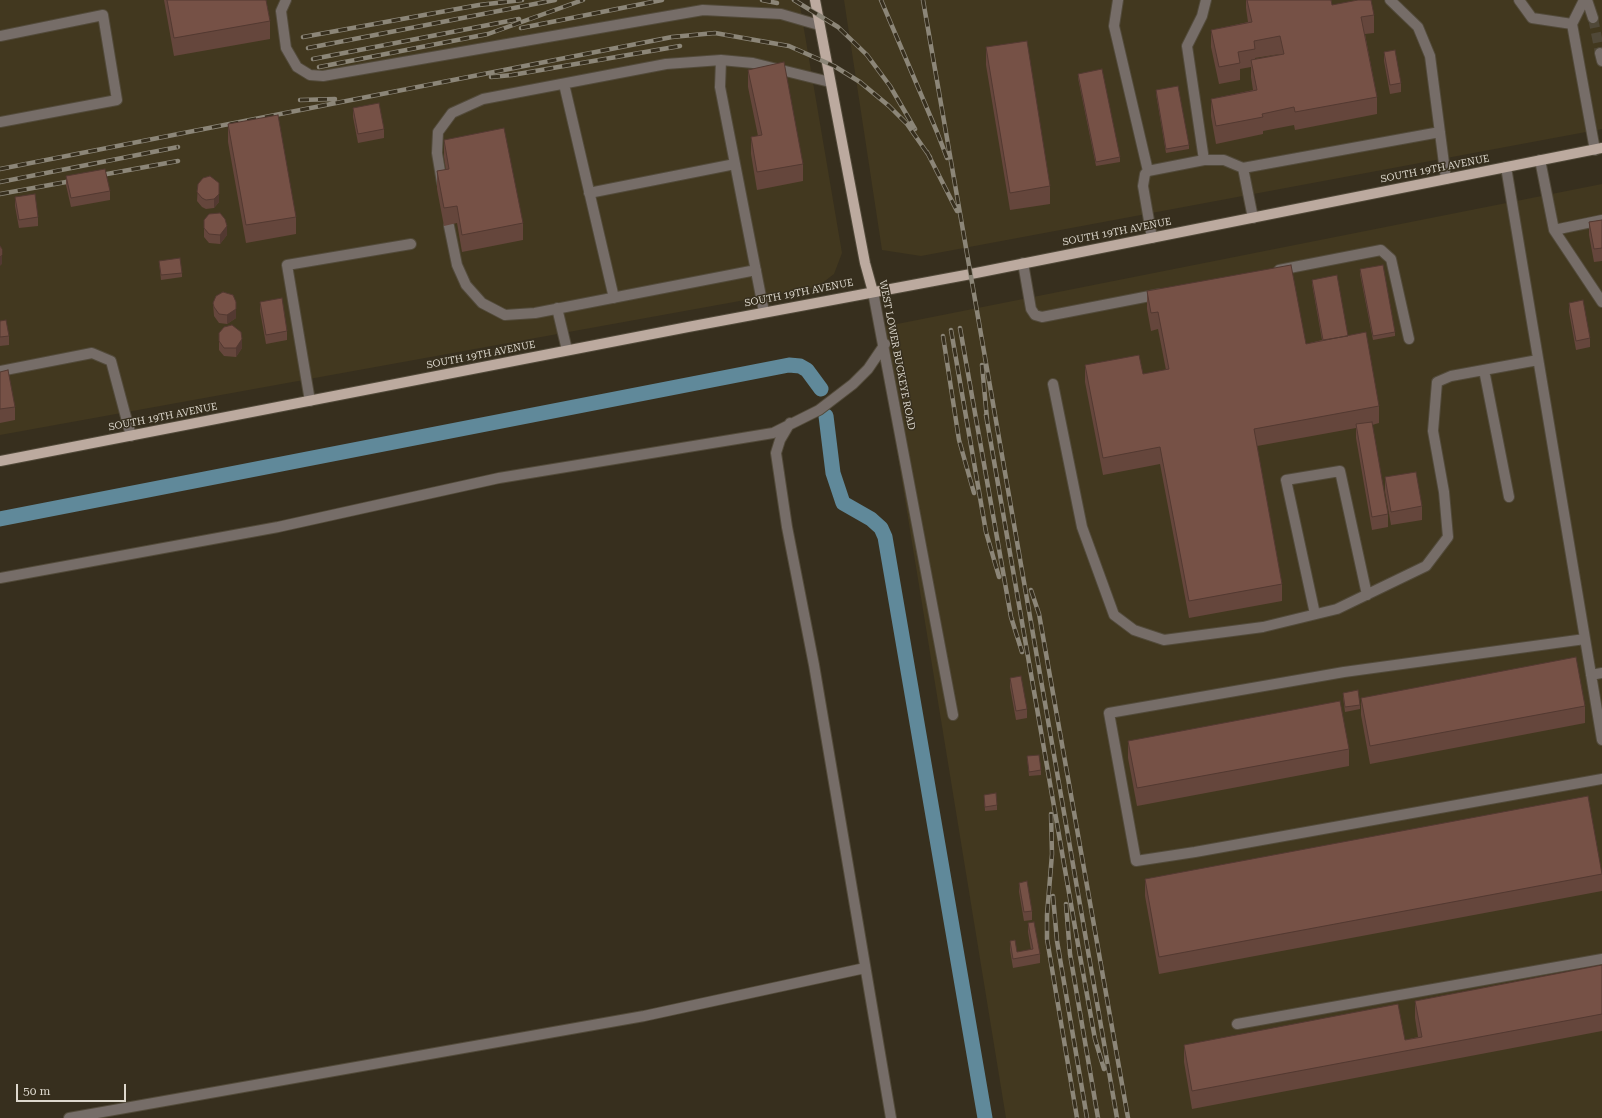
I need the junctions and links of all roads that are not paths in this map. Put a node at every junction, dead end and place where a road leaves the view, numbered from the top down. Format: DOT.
graph roads {
  1 [pos="286,0"];
  2 [pos="815,0"];
  3 [pos="1118,0"];
  4 [pos="1206,0"];
  5 [pos="1390,0"];
  6 [pos="1519,0"];
  7 [pos="1584,0"];
  8 [pos="1587,0"];
  9 [pos="1593,18"];
  10 [pos="1572,24"];
  11 [pos="819,25"];
  12 [pos="0,36"];
  13 [pos="721,60"];
  14 [pos="830,82"];
  15 [pos="564,84"];
  16 [pos="0,122"];
  17 [pos="1440,132"];
  18 [pos="1598,149"];
  19 [pos="1204,160"];
  20 [pos="1540,160"];
  21 [pos="735,164"];
  22 [pos="1506,167"];
  23 [pos="1243,168"];
  24 [pos="1148,171"];
  25 [pos="1446,180"];
  26 [pos="442,186"];
  27 [pos="589,193"];
  28 [pos="1253,218"];
  29 [pos="1602,220"];
  30 [pos="449,226"];
  31 [pos="1554,230"];
  32 [pos="1152,238"];
  33 [pos="411,244"];
  34 [pos="1023,263"];
  35 [pos="756,270"];
  36 [pos="1271,272"];
  37 [pos="874,292"];
  38 [pos="1169,292"];
  39 [pos="614,298"];
  40 [pos="1602,302"];
  41 [pos="557,308"];
  42 [pos="764,312"];
  43 [pos="1409,340"];
  44 [pos="885,344"];
  45 [pos="567,350"];
  46 [pos="1538,360"];
  47 [pos="1484,370"];
  48 [pos="0,371"];
  49 [pos="1053,384"];
  50 [pos="310,400"];
  51 [pos="790,423"];
  52 [pos="131,436"];
  53 [pos="0,462"];
  54 [pos="1509,497"];
  55 [pos="0,578"];
  56 [pos="1367,595"];
  57 [pos="1315,614"];
  58 [pos="1585,639"];
  59 [pos="1602,673"];
  60 [pos="1591,675"];
  61 [pos="952,715"];
  62 [pos="1602,740"];
  63 [pos="1602,779"];
  64 [pos="1602,959"];
  65 [pos="865,968"];
  66 [pos="1237,1024"];
  67 [pos="69,1118"];
  68 [pos="891,1118"];
  1 -- 11 [label="street"];
  2 -- 11 [label="main road, WEST LOWER BUCKEYE ROAD"];
  3 -- 24 [label="street"];
  4 -- 19 [label="street"];
  5 -- 17 [label="street"];
  6 -- 10 [label="street"];
  7 -- 10 [label="street"];
  8 -- 9 [label="street"];
  10 -- 18 [label="street"];
  11 -- 14 [label="main road, WEST LOWER BUCKEYE ROAD"];
  12 -- 16 [label="street"];
  13 -- 14 [label="street"];
  13 -- 15 [label="street"];
  13 -- 21 [label="street"];
  14 -- 37 [label="main road, WEST LOWER BUCKEYE ROAD"];
  15 -- 26 [label="street"];
  15 -- 27 [label="street"];
  17 -- 23 [label="street"];
  17 -- 25 [label="street"];
  18 -- 20 [label="main road, SOUTH 19TH AVENUE"];
  19 -- 23 [label="street"];
  19 -- 24 [label="street"];
  20 -- 22 [label="main road, SOUTH 19TH AVENUE"];
  20 -- 31 [label="street"];
  21 -- 27 [label="street"];
  21 -- 35 [label="street"];
  22 -- 25 [label="main road, SOUTH 19TH AVENUE"];
  22 -- 46 [label="street"];
  23 -- 28 [label="street"];
  24 -- 32 [label="street"];
  25 -- 28 [label="main road, SOUTH 19TH AVENUE"];
  27 -- 39 [label="street"];
  28 -- 32 [label="main road, SOUTH 19TH AVENUE"];
  29 -- 31 [label="street"];
  30 -- 41 [label="street"];
  31 -- 40 [label="street"];
  32 -- 34 [label="main road, SOUTH 19TH AVENUE"];
  33 -- 50 [label="street"];
  34 -- 37 [label="main road, SOUTH 19TH AVENUE"];
  34 -- 38 [label="street"];
  35 -- 39 [label="street"];
  35 -- 42 [label="street"];
  36 -- 43 [label="street"];
  37 -- 42 [label="main road, SOUTH 19TH AVENUE"];
  37 -- 44 [label="street, WEST LOWER BUCKEYE ROAD"];
  39 -- 41 [label="street"];
  41 -- 45 [label="street"];
  42 -- 45 [label="main road, SOUTH 19TH AVENUE"];
  44 -- 51 [label="street"];
  44 -- 61 [label="street, WEST LOWER BUCKEYE ROAD"];
  45 -- 50 [label="main road, SOUTH 19TH AVENUE"];
  46 -- 47 [label="street"];
  46 -- 58 [label="street"];
  47 -- 54 [label="street"];
  47 -- 56 [label="street"];
  48 -- 52 [label="street"];
  49 -- 57 [label="street"];
  50 -- 52 [label="main road, SOUTH 19TH AVENUE"];
  51 -- 55 [label="street"];
  51 -- 65 [label="street"];
  52 -- 53 [label="main road, SOUTH 19TH AVENUE"];
  56 -- 57 [label="street"];
  56 -- 57 [label="street"];
  58 -- 60 [label="street"];
  58 -- 63 [label="street"];
  59 -- 60 [label="street"];
  60 -- 62 [label="street"];
  64 -- 66 [label="street"];
  65 -- 67 [label="street"];
  65 -- 68 [label="street"];
}
